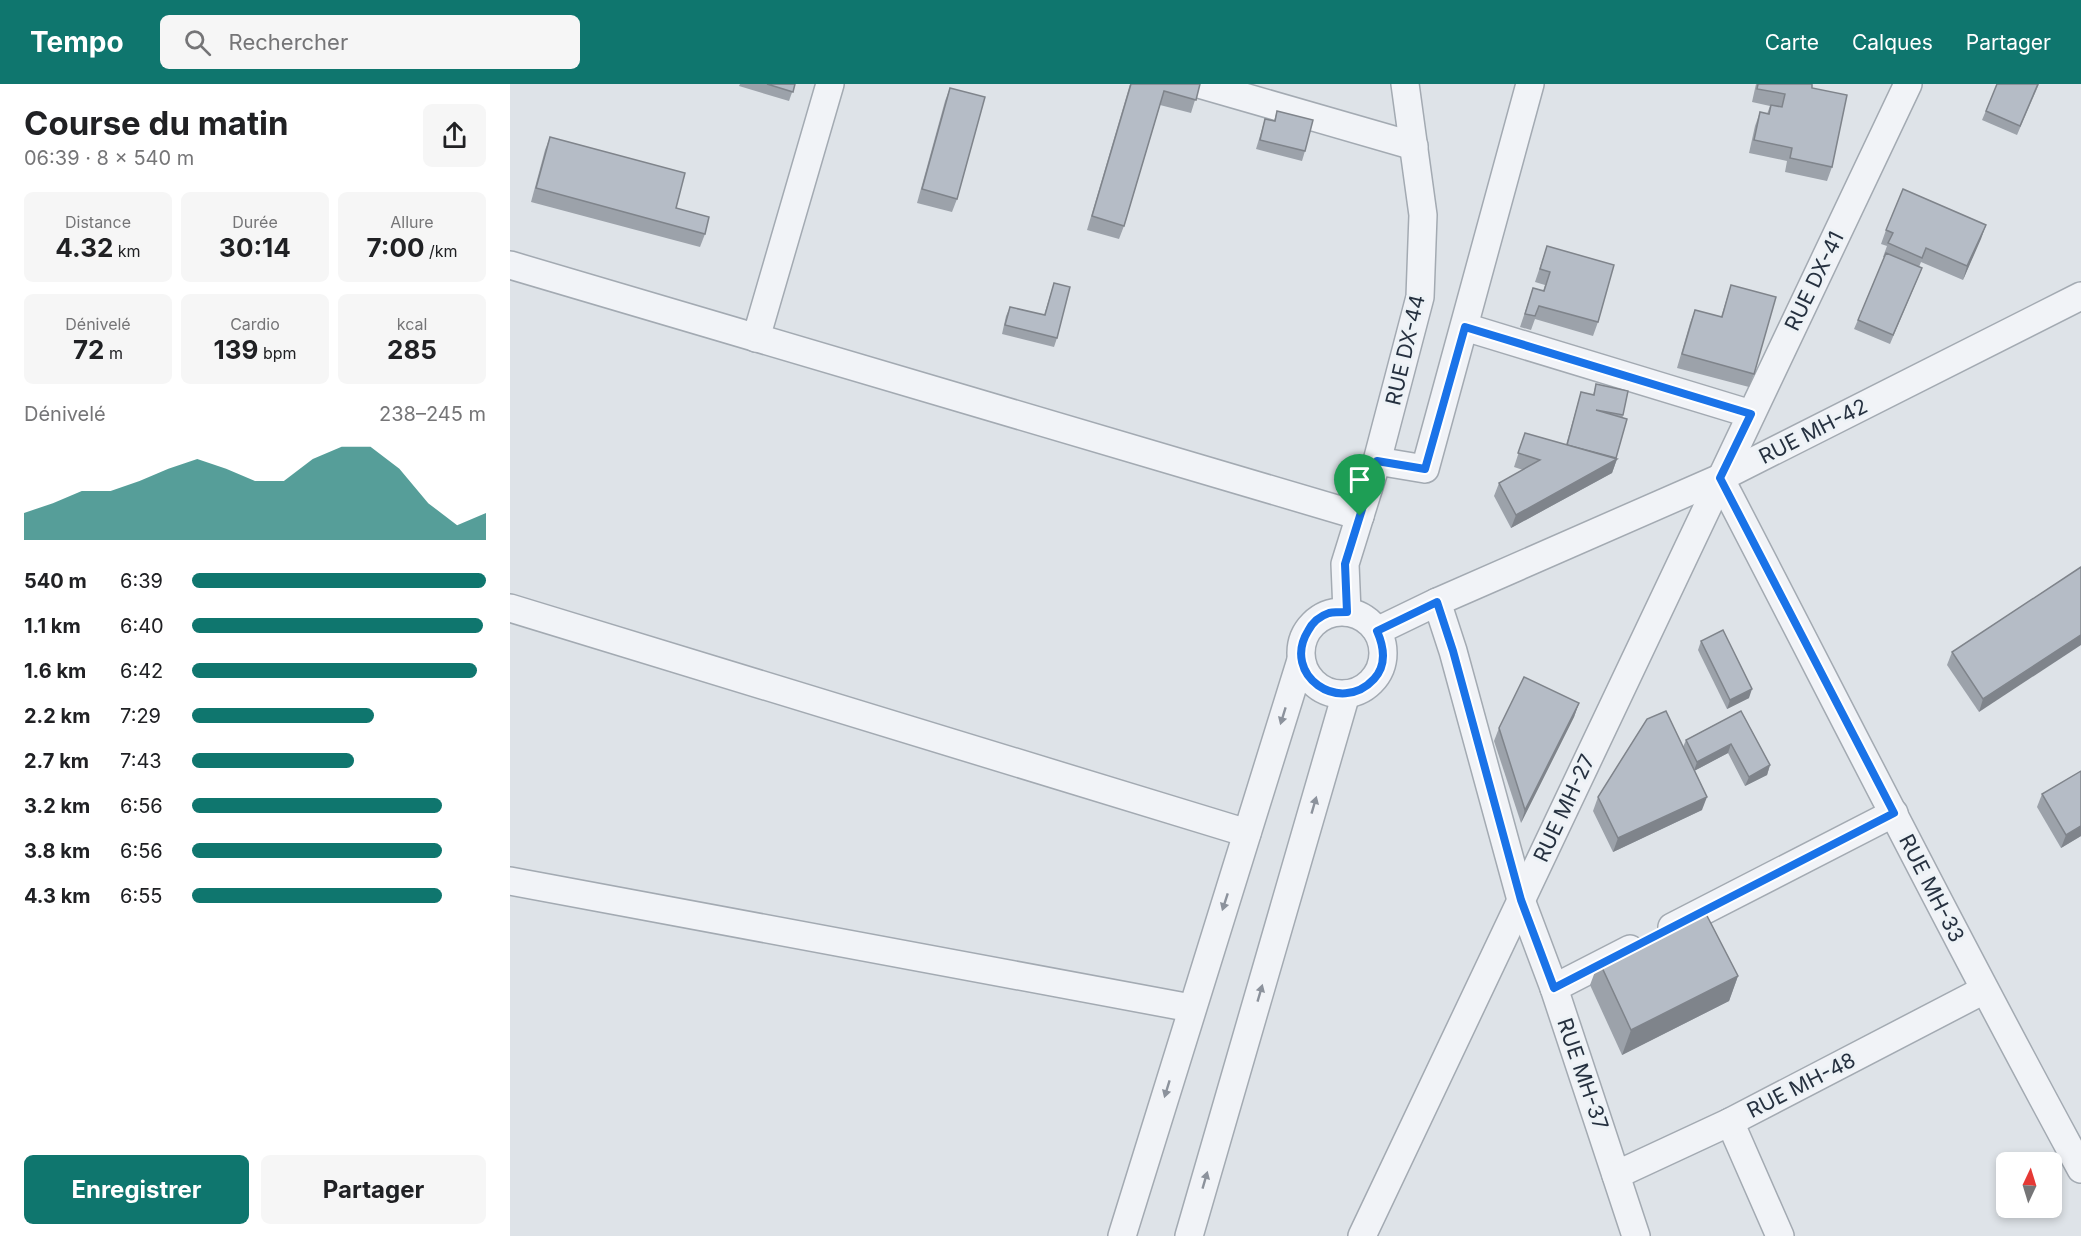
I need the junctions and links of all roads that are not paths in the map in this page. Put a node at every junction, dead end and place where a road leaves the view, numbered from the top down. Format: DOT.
graph roads {
  1 [pos="830,84"];
  2 [pos="1199,84"];
  3 [pos="1405,84"];
  4 [pos="1530,84"];
  5 [pos="1908,84"];
  6 [pos="1414,146"];
  7 [pos="510,264"];
  8 [pos="2081,296"];
  9 [pos="1465,327"];
  10 [pos="756,338"];
  11 [pos="1751,414"];
  12 [pos="1377,461"];
  13 [pos="1720,478"];
  14 [pos="1360,516"];
  15 [pos="1437,602"];
  16 [pos="510,608"];
  17 [pos="1347,612"];
  18 [pos="1377,631"];
  19 [pos="1301,660"];
  20 [pos="1346,694"];
  21 [pos="1894,813"];
  22 [pos="1247,833"];
  23 [pos="510,881"];
  24 [pos="1521,900"];
  25 [pos="1554,988"];
  26 [pos="1984,990"];
  27 [pos="1191,1008"];
  28 [pos="1730,1122"];
  29 [pos="2081,1169"];
  30 [pos="1616,1175"];
  31 [pos="1122,1236"];
  32 [pos="1189,1236"];
  33 [pos="1362,1236"];
  34 [pos="1636,1236"];
  35 [pos="1780,1236"];
  1 -- 10 [label="street"];
  2 -- 6 [label="street"];
  3 -- 6 [label="street, RUE DX-44"];
  4 -- 9 [label="street"];
  5 -- 11 [label="street, RUE DX-41"];
  6 -- 12 [label="street, RUE DX-44"];
  7 -- 10 [label="street"];
  8 -- 13 [label="street, RUE MH-42"];
  9 -- 11 [label="street"];
  9 -- 12 [label="street"];
  10 -- 14 [label="street"];
  11 -- 13 [label="street, RUE DX-41"];
  12 -- 14 [label="street, RUE DX-44"];
  13 -- 15 [label="street, RUE MH-42"];
  13 -- 21 [label="street, RUE MH-33"];
  13 -- 24 [label="street, RUE MH-27"];
  14 -- 17 [label="street, RUE DX-44"];
  15 -- 18 [label="street, RUE MH-42"];
  15 -- 24 [label="street, RUE MH-37"];
  16 -- 22 [label="street"];
  17 -- 18 [label="street"];
  17 -- 19 [label="street"];
  18 -- 20 [label="street"];
  19 -- 20 [label="street"];
  19 -- 22 [label="street, one-way"];
  32 -- 20 [label="street, one-way"];
  21 -- 25 [label="street"];
  21 -- 26 [label="street, RUE MH-33"];
  22 -- 27 [label="street, one-way"];
  23 -- 27 [label="street"];
  24 -- 25 [label="street, RUE MH-37"];
  24 -- 33 [label="street, RUE MH-27"];
  25 -- 30 [label="street, RUE MH-37"];
  26 -- 28 [label="street, RUE MH-48"];
  26 -- 29 [label="street, RUE MH-33"];
  27 -- 31 [label="street, one-way"];
  28 -- 30 [label="street, RUE MH-48"];
  28 -- 35 [label="street"];
  30 -- 34 [label="street, RUE MH-37"];
}
